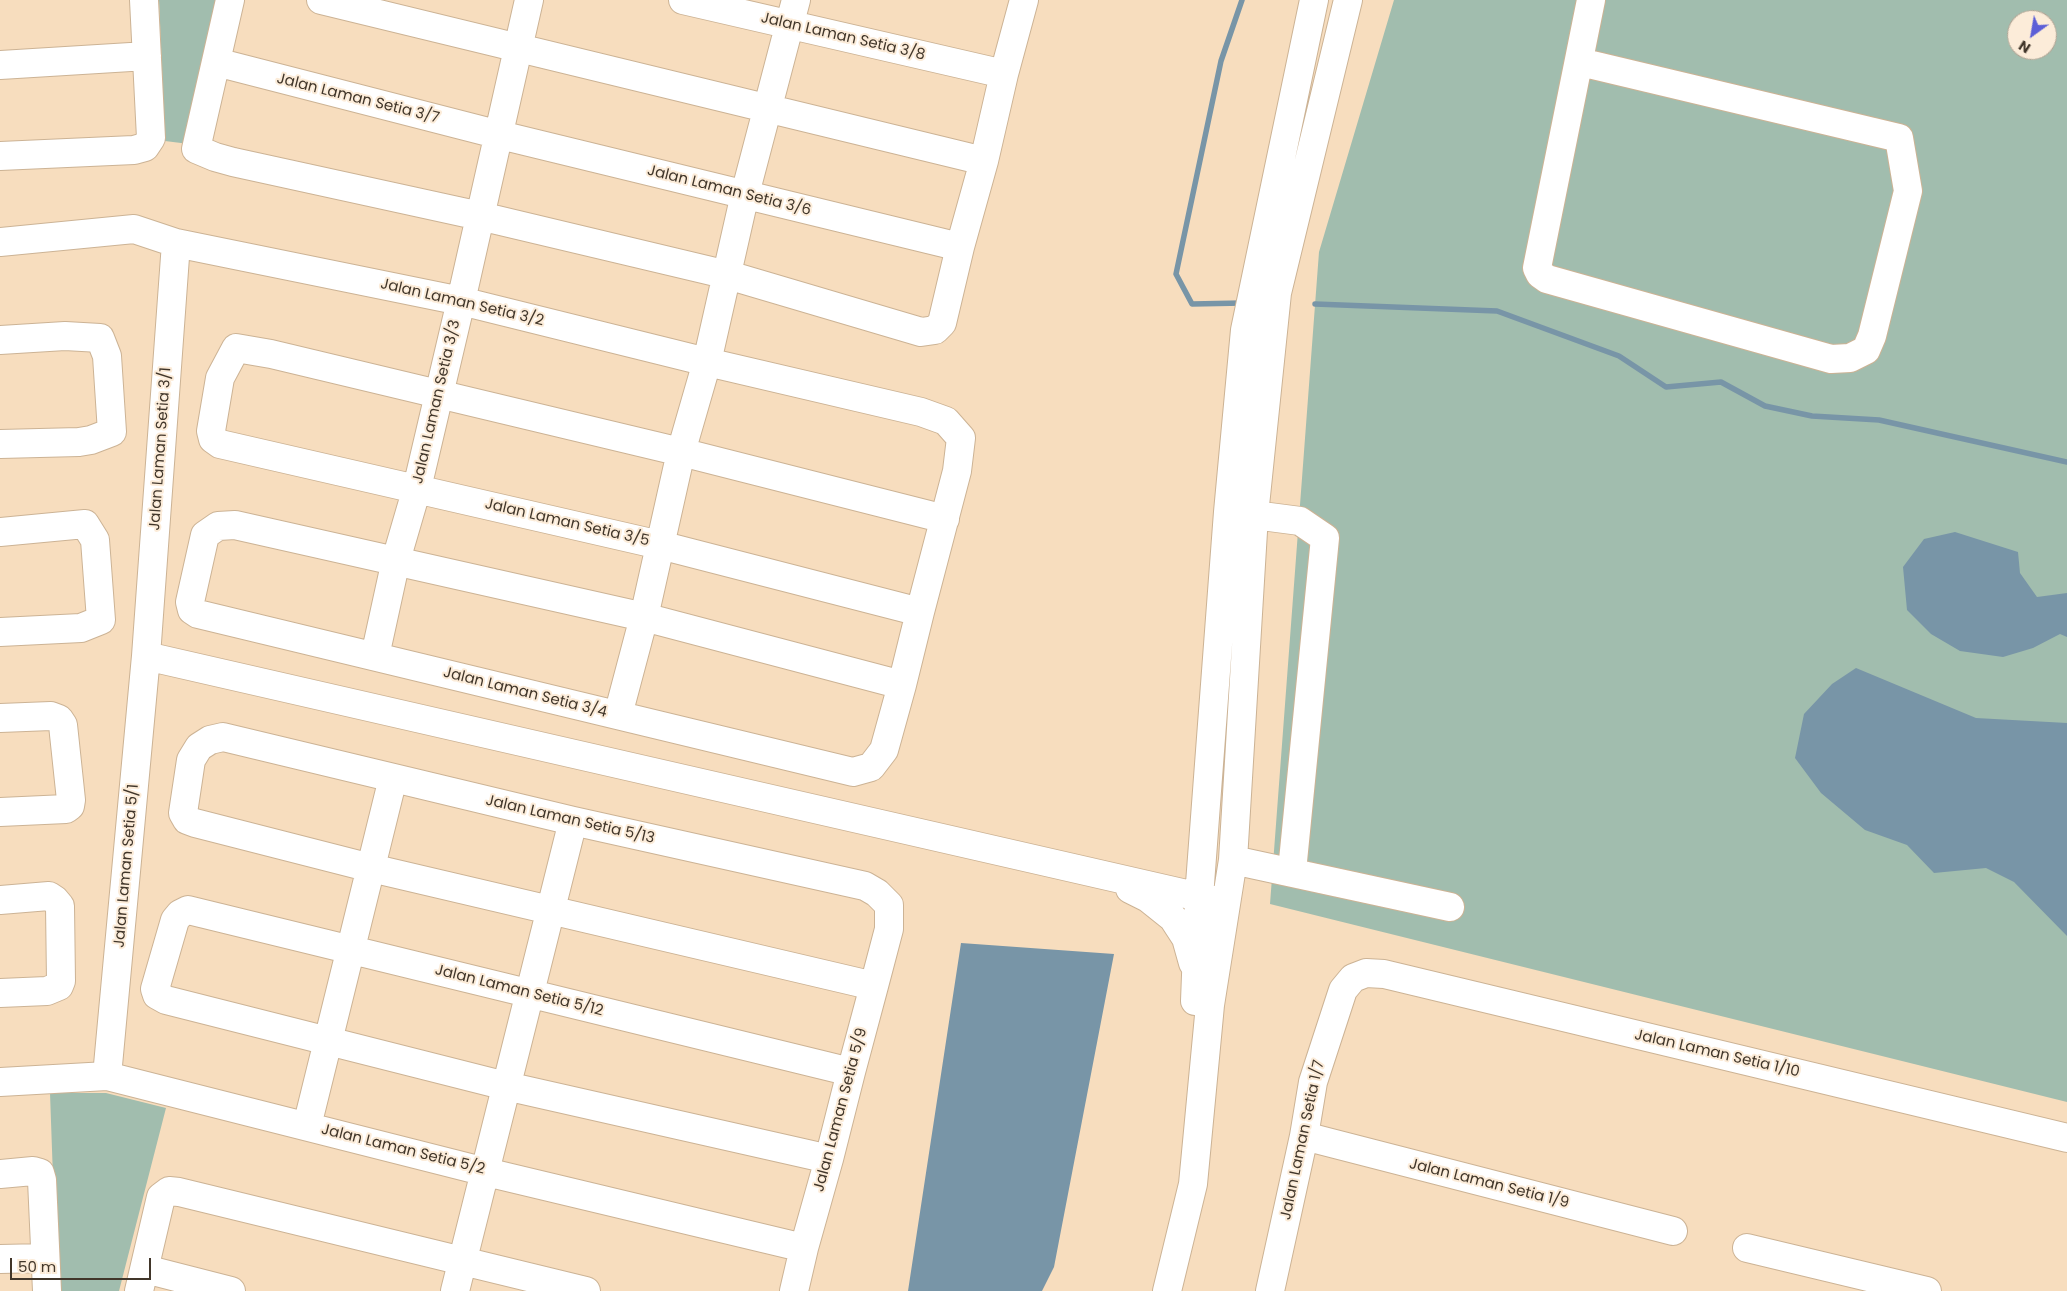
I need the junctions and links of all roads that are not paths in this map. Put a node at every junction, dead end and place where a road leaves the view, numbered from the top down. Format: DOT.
graph roads {
  1 [pos="144,0"];
  2 [pos="230,0"];
  3 [pos="321,0"];
  4 [pos="529,0"];
  5 [pos="683,0"];
  6 [pos="1024,0"];
  7 [pos="1314,0"];
  8 [pos="1348,0"];
  9 [pos="1591,0"];
  10 [pos="793,12"];
  11 [pos="519,47"];
  12 [pos="146,56"];
  13 [pos="216,62"];
  14 [pos="1580,62"];
  15 [pos="0,65"];
  16 [pos="1004,74"];
  17 [pos="767,108"];
  18 [pos="500,135"];
  19 [pos="0,156"];
  20 [pos="984,161"];
  21 [pos="745,194"];
  22 [pos="480,216"];
  23 [pos="0,242"];
  24 [pos="176,243"];
  25 [pos="960,247"];
  26 [pos="728,275"];
  27 [pos="461,301"];
  28 [pos="0,340"];
  29 [pos="707,362"];
  30 [pos="439,394"];
  31 [pos="0,444"];
  32 [pos="681,452"];
  33 [pos="417,488"];
  34 [pos="1254,515"];
  35 [pos="945,518"];
  36 [pos="0,532"];
  37 [pos="660,544"];
  38 [pos="396,560"];
  39 [pos="920,612"];
  40 [pos="644,617"];
  41 [pos="0,632"];
  42 [pos="146,656"];
  43 [pos="375,656"];
  44 [pos="902,685"];
  45 [pos="618,715"];
  46 [pos="0,718"];
  47 [pos="393,778"];
  48 [pos="0,812"];
  49 [pos="573,821"];
  50 [pos="1233,860"];
  51 [pos="371,868"];
  52 [pos="1292,872"];
  53 [pos="1109,877"];
  54 [pos="1199,897"];
  55 [pos="0,900"];
  56 [pos="1226,904"];
  57 [pos="1450,907"];
  58 [pos="550,910"];
  59 [pos="889,929"];
  60 [pos="352,950"];
  61 [pos="1366,973"];
  62 [pos="1196,979"];
  63 [pos="874,986"];
  64 [pos="0,993"];
  65 [pos="530,994"];
  66 [pos="328,1041"];
  67 [pos="851,1072"];
  68 [pos="107,1076"];
  69 [pos="0,1082"];
  70 [pos="506,1086"];
  71 [pos="307,1126"];
  72 [pos="1304,1136"];
  73 [pos="2067,1138"];
  74 [pos="829,1158"];
  75 [pos="486,1172"];
  76 [pos="0,1174"];
  77 [pos="1673,1231"];
  78 [pos="804,1248"];
  79 [pos="1747,1248"];
  80 [pos="44,1258"];
  81 [pos="0,1259"];
  82 [pos="464,1261"];
  83 [pos="142,1280"];
  84 [pos="47,1291"];
  85 [pos="231,1291"];
  86 [pos="455,1291"];
  87 [pos="586,1291"];
  88 [pos="794,1291"];
  89 [pos="1154,1291"];
  90 [pos="1167,1291"];
  91 [pos="1270,1291"];
  92 [pos="1927,1291"];
  1 -- 12 [label="street"];
  2 -- 13 [label="street"];
  3 -- 11 [label="street"];
  4 -- 11 [label="street, Jalan Laman Setia 3/3"];
  5 -- 10 [label="street, Jalan Laman Setia 3/8"];
  6 -- 16 [label="street"];
  7 -- 54 [label="street"];
  8 -- 34 [label="street"];
  9 -- 14 [label="street"];
  10 -- 16 [label="street, Jalan Laman Setia 3/8"];
  10 -- 17 [label="street"];
  11 -- 17 [label="street"];
  11 -- 18 [label="street, Jalan Laman Setia 3/3"];
  12 -- 15 [label="street"];
  12 -- 19 [label="street"];
  13 -- 18 [label="street, Jalan Laman Setia 3/7"];
  13 -- 22 [label="street"];
  14 -- 14 [label="street"];
  16 -- 20 [label="street"];
  17 -- 20 [label="street"];
  17 -- 21 [label="street"];
  18 -- 21 [label="street, Jalan Laman Setia 3/6"];
  18 -- 22 [label="street, Jalan Laman Setia 3/3"];
  20 -- 25 [label="street"];
  21 -- 25 [label="street, Jalan Laman Setia 3/6"];
  21 -- 26 [label="street"];
  22 -- 26 [label="street"];
  22 -- 27 [label="street, Jalan Laman Setia 3/3"];
  23 -- 24 [label="street, Jalan Laman Setia 3/2"];
  24 -- 27 [label="street, Jalan Laman Setia 3/2"];
  24 -- 42 [label="street, Jalan Laman Setia 3/1"];
  25 -- 26 [label="street"];
  26 -- 29 [label="street"];
  27 -- 29 [label="street, Jalan Laman Setia 3/2"];
  27 -- 30 [label="street, Jalan Laman Setia 3/3"];
  28 -- 31 [label="street"];
  29 -- 32 [label="street"];
  29 -- 35 [label="street, Jalan Laman Setia 3/2"];
  30 -- 32 [label="street"];
  30 -- 33 [label="street, Jalan Laman Setia 3/3"];
  30 -- 33 [label="street, Jalan Laman Setia 3/5"];
  32 -- 35 [label="street"];
  32 -- 37 [label="street"];
  33 -- 37 [label="street, Jalan Laman Setia 3/5"];
  33 -- 38 [label="street, Jalan Laman Setia 3/3"];
  34 -- 50 [label="street"];
  34 -- 52 [label="street"];
  35 -- 39 [label="street"];
  36 -- 41 [label="street"];
  37 -- 39 [label="street, Jalan Laman Setia 3/5"];
  37 -- 40 [label="street"];
  38 -- 40 [label="street"];
  38 -- 43 [label="street, Jalan Laman Setia 3/3"];
  38 -- 43 [label="street, Jalan Laman Setia 3/4"];
  39 -- 44 [label="street"];
  40 -- 44 [label="street"];
  40 -- 45 [label="street"];
  42 -- 53 [label="street"];
  42 -- 68 [label="street, Jalan Laman Setia 5/1"];
  43 -- 45 [label="street, Jalan Laman Setia 3/4"];
  44 -- 45 [label="street, Jalan Laman Setia 3/4"];
  46 -- 48 [label="street"];
  47 -- 49 [label="street, Jalan Laman Setia 5/13"];
  47 -- 51 [label="street"];
  47 -- 51 [label="street, Jalan Laman Setia 5/13"];
  49 -- 58 [label="street"];
  49 -- 59 [label="street, Jalan Laman Setia 5/13"];
  50 -- 52 [label="street"];
  50 -- 56 [label="street"];
  51 -- 58 [label="street"];
  51 -- 60 [label="street"];
  52 -- 57 [label="street"];
  53 -- 54 [label="street"];
  53 -- 62 [label="street"];
  54 -- 56 [label="street"];
  54 -- 62 [label="street"];
  55 -- 64 [label="street"];
  56 -- 90 [label="street"];
  58 -- 63 [label="street"];
  58 -- 65 [label="street"];
  59 -- 63 [label="street, Jalan Laman Setia 5/9"];
  60 -- 65 [label="street, Jalan Laman Setia 5/12"];
  60 -- 66 [label="street"];
  60 -- 66 [label="street, Jalan Laman Setia 5/12"];
  61 -- 72 [label="street, Jalan Laman Setia 1/7"];
  61 -- 73 [label="street, Jalan Laman Setia 1/10"];
  62 -- 89 [label="street"];
  63 -- 67 [label="street, Jalan Laman Setia 5/9"];
  65 -- 67 [label="street, Jalan Laman Setia 5/12"];
  65 -- 70 [label="street"];
  66 -- 70 [label="street"];
  66 -- 71 [label="street"];
  67 -- 74 [label="street, Jalan Laman Setia 5/9"];
  68 -- 69 [label="street, Jalan Laman Setia 5/2"];
  68 -- 71 [label="street, Jalan Laman Setia 5/2"];
  70 -- 74 [label="street"];
  70 -- 75 [label="street"];
  71 -- 75 [label="street, Jalan Laman Setia 5/2"];
  72 -- 77 [label="street, Jalan Laman Setia 1/9"];
  72 -- 91 [label="street, Jalan Laman Setia 1/7"];
  74 -- 78 [label="street, Jalan Laman Setia 5/9"];
  75 -- 78 [label="street, Jalan Laman Setia 5/2"];
  75 -- 82 [label="street"];
  76 -- 80 [label="street"];
  78 -- 88 [label="street, Jalan Laman Setia 5/9"];
  79 -- 92 [label="street"];
  80 -- 81 [label="street"];
  80 -- 84 [label="street"];
  82 -- 83 [label="street"];
  82 -- 86 [label="street"];
  82 -- 87 [label="street"];
  83 -- 85 [label="street"];
}
